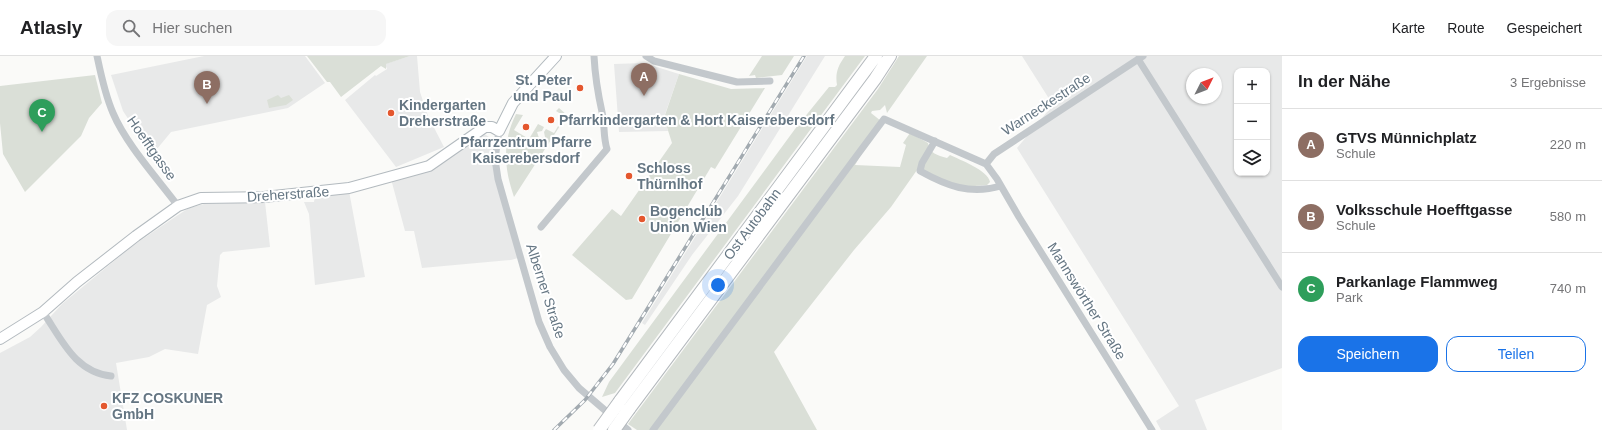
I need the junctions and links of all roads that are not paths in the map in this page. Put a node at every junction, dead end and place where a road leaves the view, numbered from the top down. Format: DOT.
graph roads {
  1 [pos="97,56"];
  2 [pos="556,56"];
  3 [pos="594,56"];
  4 [pos="646,56"];
  5 [pos="876,56"];
  6 [pos="890,56"];
  7 [pos="1140,58"];
  8 [pos="770,81"];
  9 [pos="499,131"];
  10 [pos="934,141"];
  11 [pos="986,164"];
  12 [pos="1001,186"];
  13 [pos="178,206"];
  14 [pos="541,227"];
  15 [pos="1282,287"];
  16 [pos="43,312"];
  17 [pos="0,340"];
  18 [pos="0,346"];
  19 [pos="111,376"];
  20 [pos="598,430"];
  21 [pos="614,430"];
  22 [pos="628,430"];
  23 [pos="652,430"];
  24 [pos="1152,430"];
  1 -- 13 [label="street, Hoefftgasse"];
  2 -- 9 [label="street"];
  3 -- 14 [label="street"];
  4 -- 8 [label="street"];
  5 -- 20 [label="highway, Ost Autobahn, bridge"];
  6 -- 21 [label="highway, Ost Autobahn, bridge"];
  7 -- 11 [label="street, Warneckestraße"];
  7 -- 15 [label="street"];
  9 -- 13 [label="street, Dreherstraße"];
  9 -- 22 [label="street, Alberner Straße"];
  10 -- 11 [label="street"];
  10 -- 12 [label="street"];
  10 -- 23 [label="street"];
  11 -- 12 [label="street, Mannswörther Straße"];
  12 -- 24 [label="street, Mannswörther Straße"];
  13 -- 16 [label="street, Dreherstraße"];
  16 -- 17 [label="street, Dreherstraße"];
  16 -- 18 [label="street, Dreherstraße"];
  16 -- 19 [label="street"];
}
